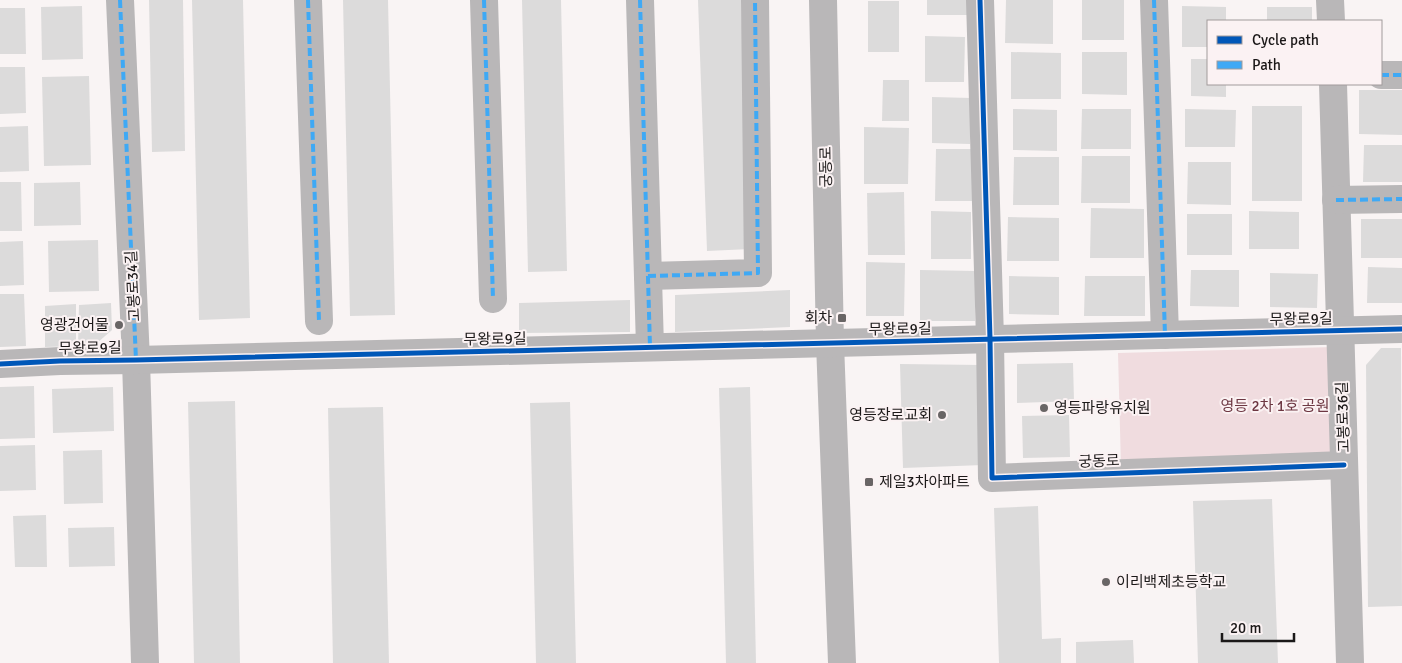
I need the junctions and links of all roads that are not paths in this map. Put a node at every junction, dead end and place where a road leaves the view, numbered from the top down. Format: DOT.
graph roads {
  1 [pos="120,0"];
  2 [pos="308,0"];
  3 [pos="484,0"];
  4 [pos="640,0"];
  5 [pos="755,0"];
  6 [pos="824,0"];
  7 [pos="980,0"];
  8 [pos="1154,0"];
  9 [pos="1330,0"];
  10 [pos="1331,20"];
  11 [pos="1382,75"];
  12 [pos="1402,75"];
  13 [pos="1333,85"];
  14 [pos="1402,199"];
  15 [pos="1336,200"];
  16 [pos="648,276"];
  17 [pos="493,299"];
  18 [pos="319,322"];
  19 [pos="1402,329"];
  20 [pos="1340,330"];
  21 [pos="1165,335"];
  22 [pos="990,339"];
  23 [pos="830,343"];
  24 [pos="650,347"];
  25 [pos="136,360"];
  26 [pos="0,364"];
  27 [pos="1344,465"];
  28 [pos="145,663"];
  29 [pos="842,663"];
  30 [pos="1350,663"];
  1 -- 25 [label="street, 고봉로34길"];
  2 -- 18 [label="street"];
  3 -- 17 [label="street"];
  4 -- 16 [label="street"];
  5 -- 16 [label="street"];
  6 -- 23 [label="street, 궁동로"];
  7 -- 22 [label="street"];
  8 -- 21 [label="street"];
  9 -- 10 [label="street"];
  11 -- 12 [label="street"];
  13 -- 15 [label="street, 고봉로36길"];
  14 -- 15 [label="street"];
  15 -- 20 [label="street, 고봉로36길"];
  16 -- 24 [label="street"];
  19 -- 20 [label="street, 무왕로9길"];
  20 -- 21 [label="street, 무왕로9길"];
  20 -- 27 [label="street, 고봉로36길"];
  21 -- 22 [label="street, 무왕로9길"];
  22 -- 23 [label="street, 무왕로9길"];
  22 -- 27 [label="street, 궁동로"];
  23 -- 24 [label="street, 무왕로9길"];
  23 -- 29 [label="street, 궁동로"];
  24 -- 25 [label="street, 무왕로9길"];
  25 -- 26 [label="street, 무왕로9길"];
  25 -- 28 [label="street, 고봉로34길"];
  27 -- 30 [label="street, 고봉로36길"];
}
